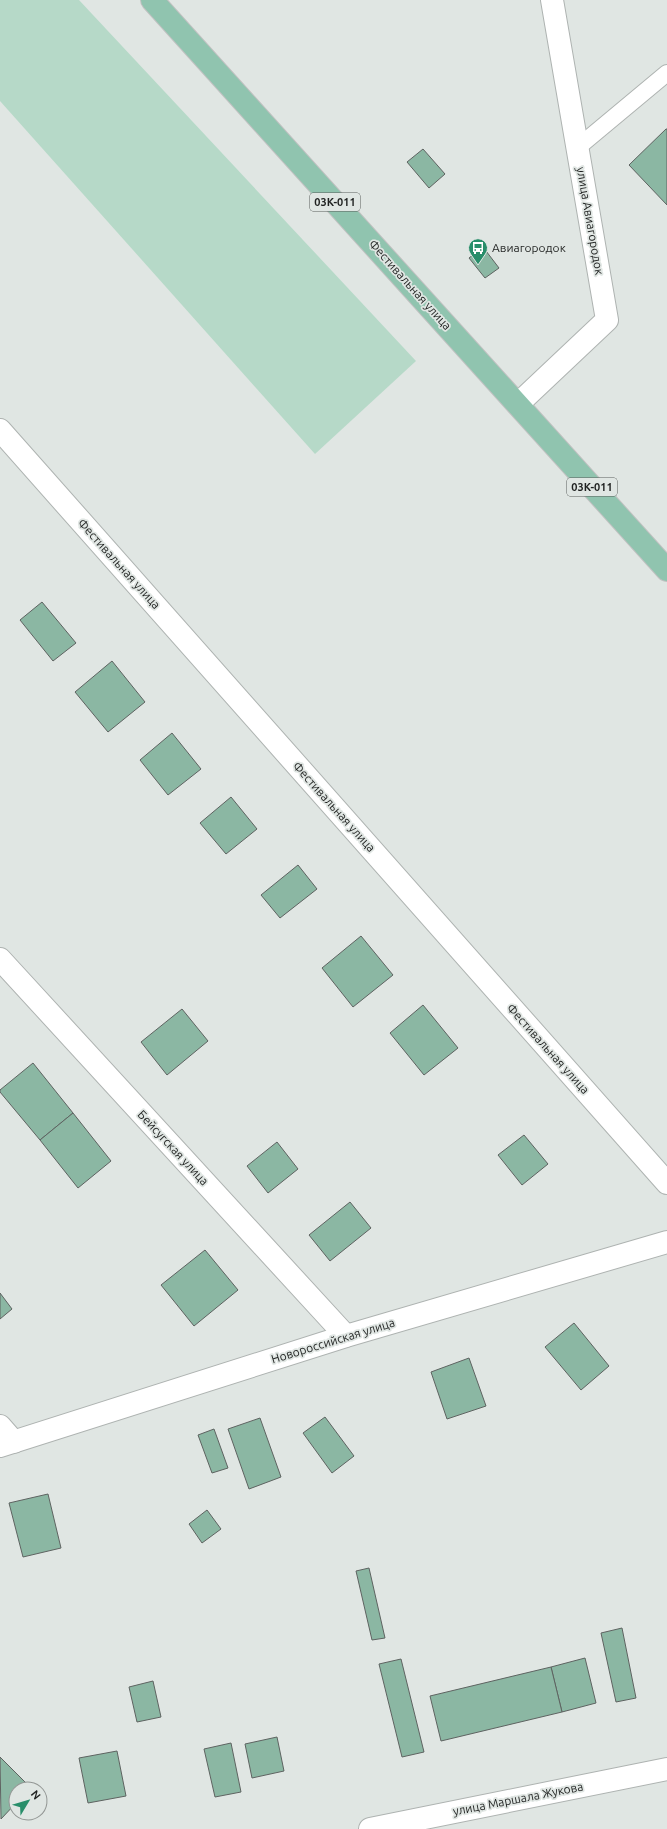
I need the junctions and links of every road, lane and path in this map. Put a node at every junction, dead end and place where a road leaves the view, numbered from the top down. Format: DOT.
graph roads {
  1 [pos="152,0"];
  2 [pos="552,0"];
  3 [pos="667,73"];
  4 [pos="577,148"];
  5 [pos="518,404"];
  6 [pos="0,430"];
  7 [pos="667,570"];
  8 [pos="0,959"];
  9 [pos="667,1184"];
  10 [pos="667,1242"];
  11 [pos="346,1336"];
  12 [pos="5,1438"];
  13 [pos="667,1769"];
  14 [pos="370,1829"];
  1 -- 5 [label="main road, Фестивальная улица / 03К-011"];
  2 -- 4 [label="street, улица Авиагородок"];
  3 -- 4 [label="lane"];
  4 -- 5 [label="street, улица Авиагородок"];
  5 -- 7 [label="main road, Фестивальная улица / 03К-011"];
  6 -- 9 [label="street, Фестивальная улица"];
  8 -- 11 [label="street, Бейсугская улица"];
  10 -- 11 [label="street, Новороссийская улица"];
  11 -- 12 [label="street, Новороссийская улица"];
  13 -- 14 [label="street, улица Маршала Жукова"];
}
